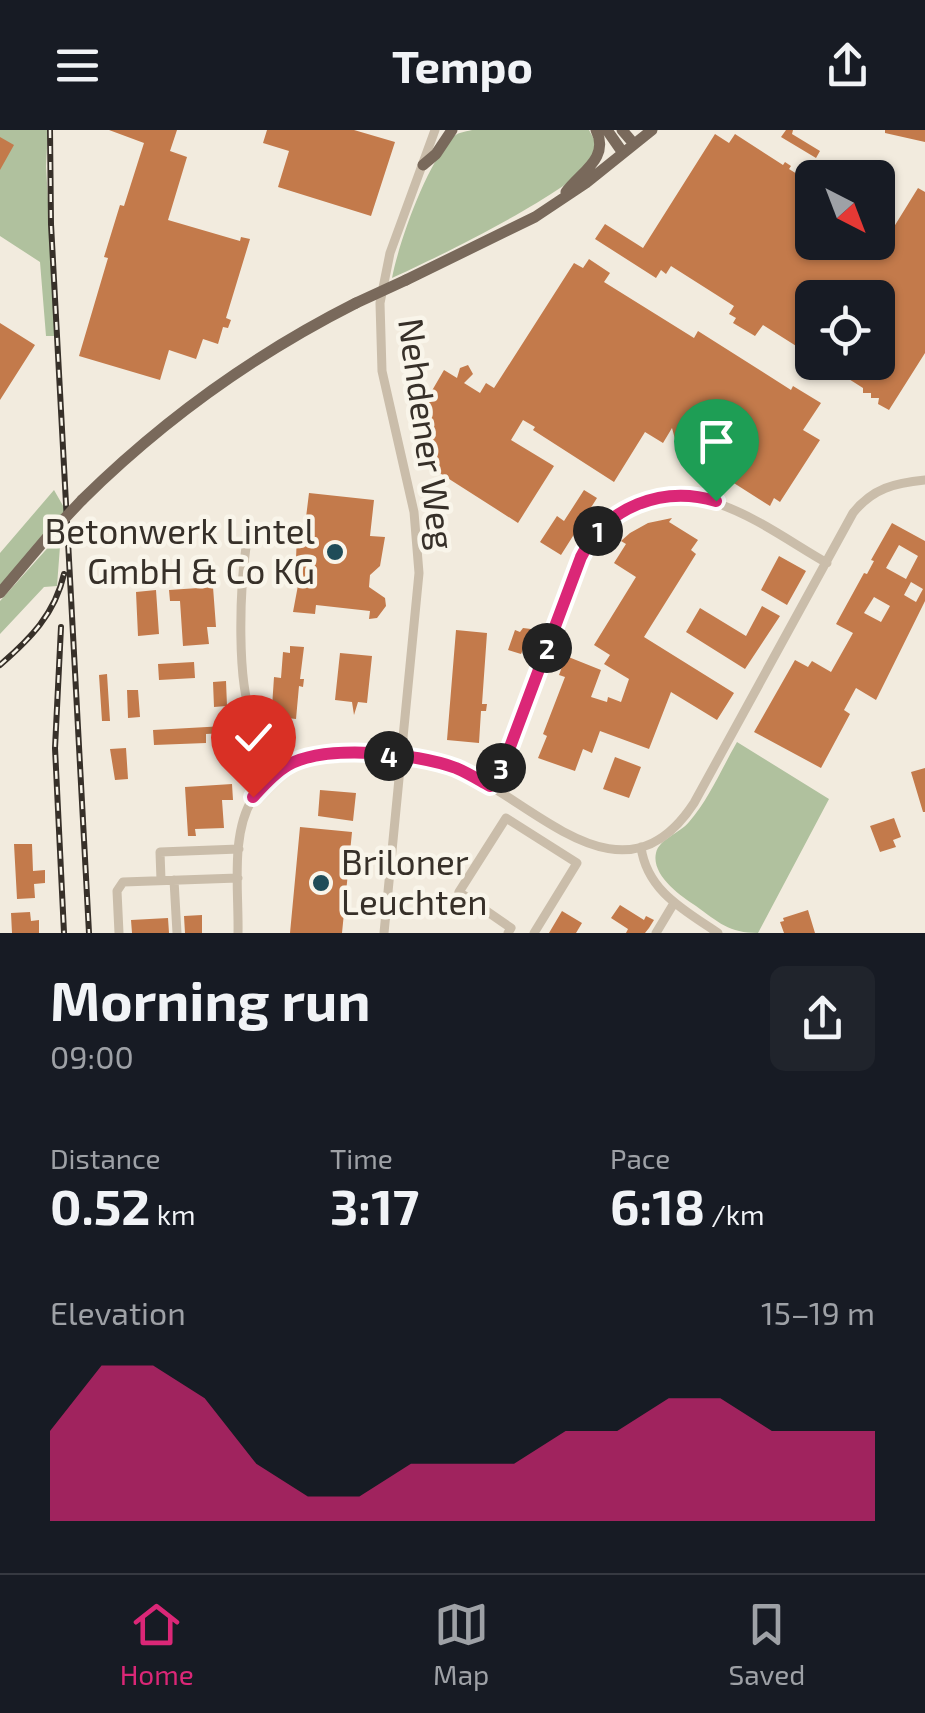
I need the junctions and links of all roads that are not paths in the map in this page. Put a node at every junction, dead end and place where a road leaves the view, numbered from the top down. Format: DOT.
graph roads {
  1 [pos="435,130"];
  2 [pos="452,130"];
  3 [pos="596,130"];
  4 [pos="607,130"];
  5 [pos="622,130"];
  6 [pos="652,130"];
  7 [pos="634,144"];
  8 [pos="624,153"];
  9 [pos="423,165"];
  10 [pos="557,203"];
  11 [pos="925,480"];
  12 [pos="246,546"];
  13 [pos="827,562"];
  14 [pos="0,593"];
  15 [pos="400,757"];
  16 [pos="286,766"];
  17 [pos="490,786"];
  18 [pos="572,838"];
  19 [pos="641,847"];
  20 [pos="240,849"];
  21 [pos="563,852"];
  22 [pos="238,878"];
  23 [pos="161,880"];
  24 [pos="174,880"];
  25 [pos="674,903"];
  26 [pos="716,932"];
  27 [pos="119,933"];
  28 [pos="177,933"];
  29 [pos="238,933"];
  30 [pos="384,933"];
  31 [pos="508,933"];
  32 [pos="534,933"];
  33 [pos="656,933"];
  1 -- 9 [label="street, Nehdener Weg"];
  2 -- 9 [label="main road"];
  3 -- 10 [label="main road"];
  4 -- 8 [label="main road"];
  5 -- 7 [label="main road"];
  6 -- 7 [label="main road"];
  7 -- 8 [label="main road"];
  8 -- 10 [label="main road"];
  9 -- 15 [label="street, Nehdener Weg"];
  10 -- 14 [label="main road, bridge"];
  11 -- 13 [label="street"];
  12 -- 16 [label="street"];
  13 -- 17 [label="street"];
  13 -- 19 [label="street"];
  15 -- 16 [label="street"];
  15 -- 17 [label="street"];
  15 -- 30 [label="street, Nehdener Weg"];
  16 -- 20 [label="street"];
  17 -- 18 [label="street"];
  18 -- 19 [label="street"];
  18 -- 21 [label="street"];
  19 -- 25 [label="street"];
  20 -- 22 [label="street"];
  20 -- 23 [label="street"];
  21 -- 31 [label="street"];
  21 -- 32 [label="street"];
  22 -- 24 [label="street"];
  22 -- 29 [label="street"];
  23 -- 24 [label="street"];
  23 -- 27 [label="street"];
  24 -- 28 [label="street"];
  25 -- 26 [label="street"];
  25 -- 33 [label="street"];
}
